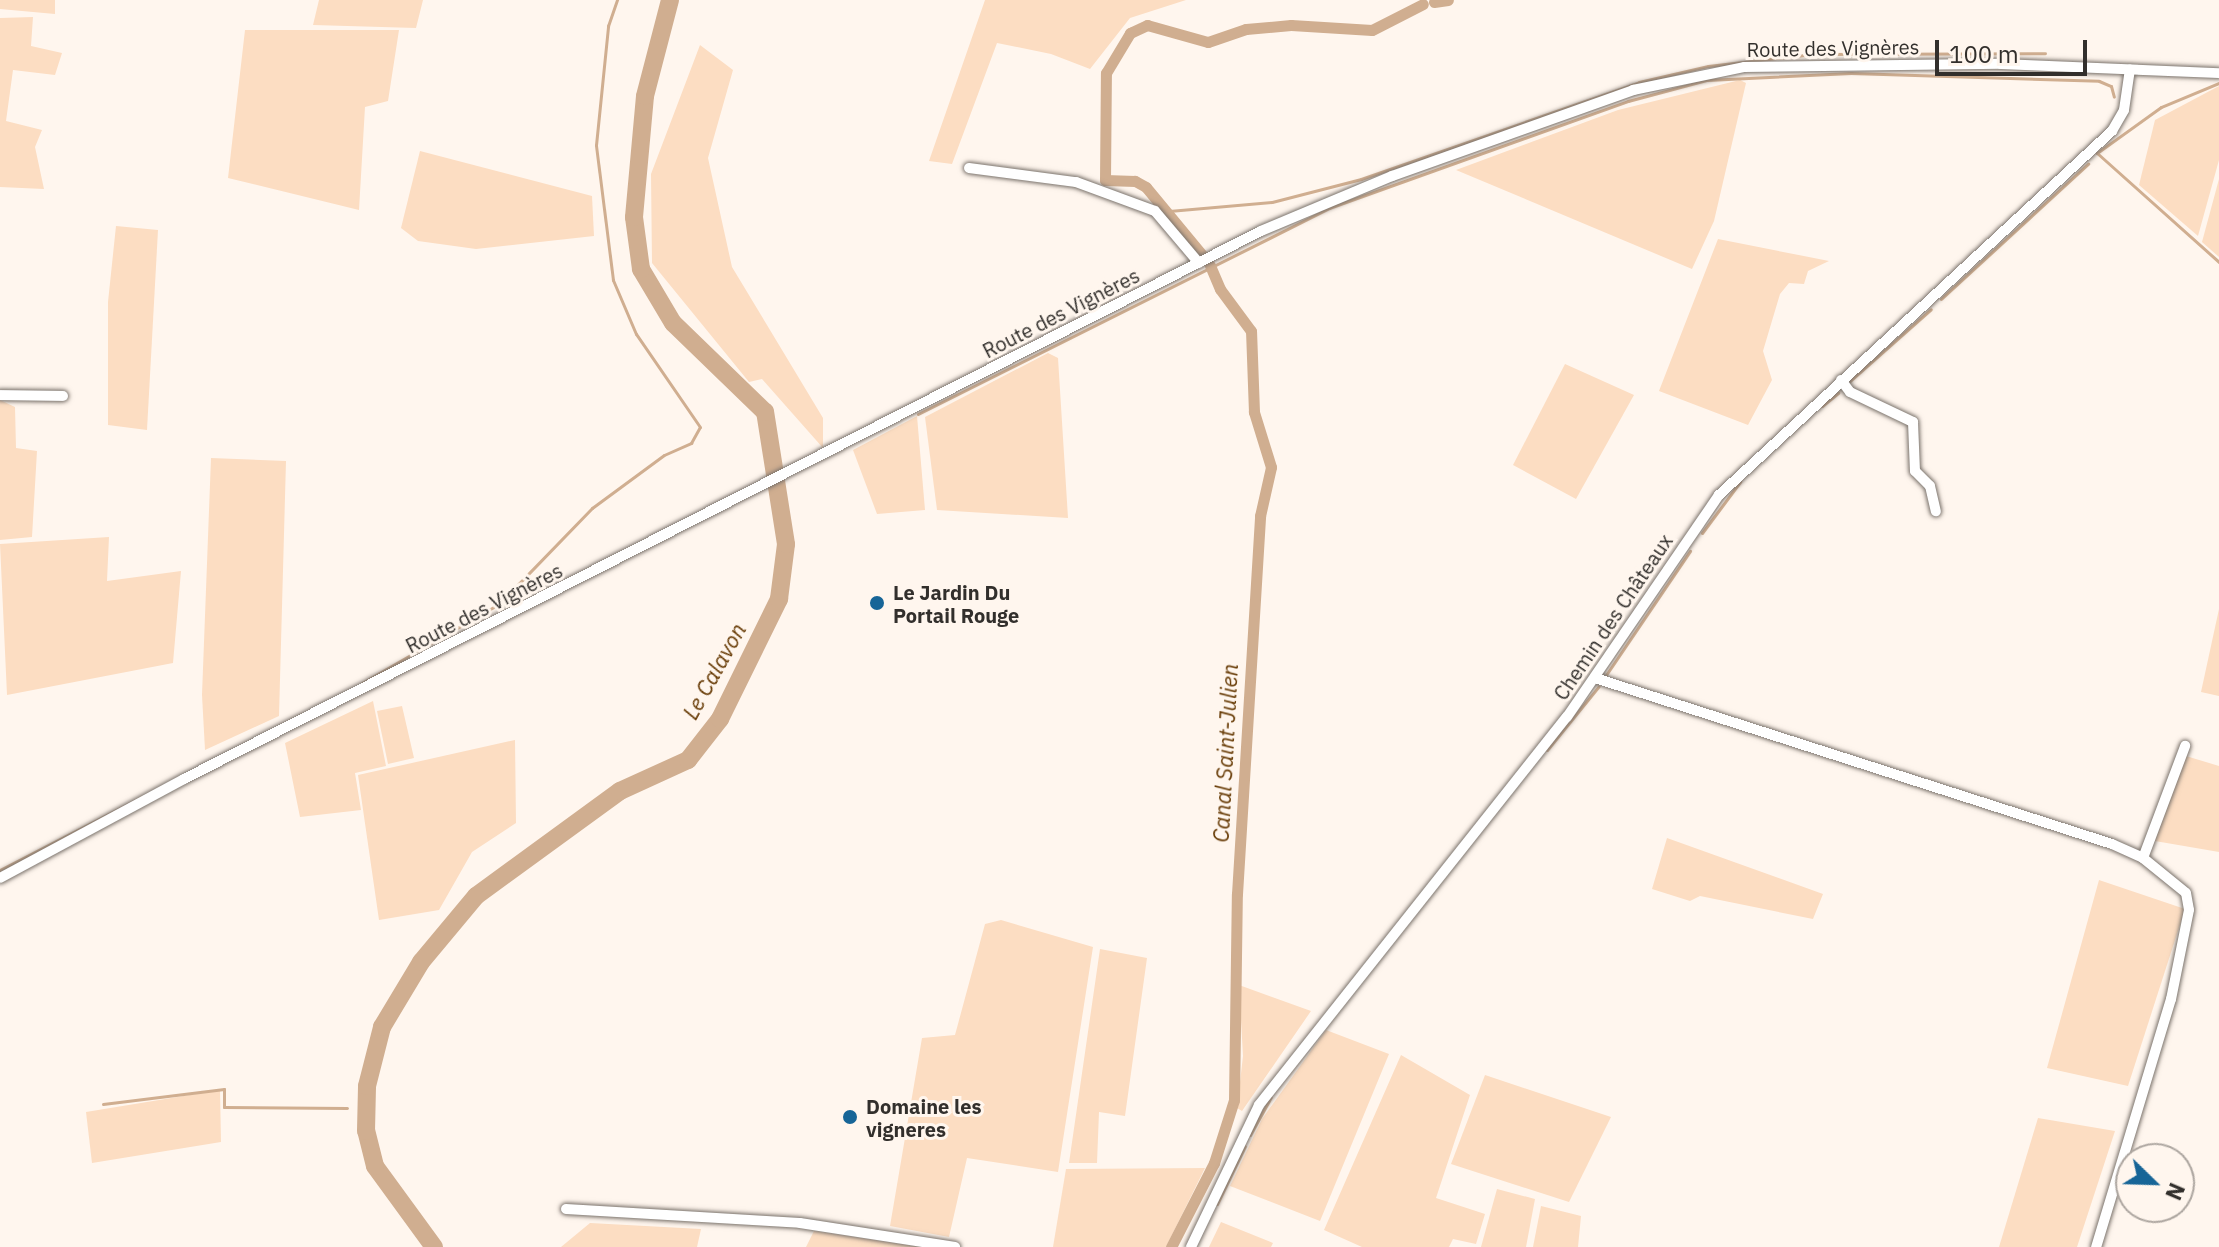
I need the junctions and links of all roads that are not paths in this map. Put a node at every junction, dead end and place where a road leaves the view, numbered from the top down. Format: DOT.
graph roads {
  1 [pos="2130,69"];
  2 [pos="2219,73"];
  3 [pos="969,168"];
  4 [pos="1204,260"];
  5 [pos="1841,380"];
  6 [pos="0,395"];
  7 [pos="63,396"];
  8 [pos="1936,511"];
  9 [pos="1595,678"];
  10 [pos="2185,746"];
  11 [pos="2143,858"];
  12 [pos="0,878"];
  13 [pos="566,1209"];
  14 [pos="955,1247"];
  15 [pos="1191,1247"];
  16 [pos="2096,1247"];
  1 -- 2 [label="street, Route des Vignères"];
  1 -- 4 [label="street, Route des Vignères"];
  1 -- 5 [label="street, Chemin des Châteaux"];
  3 -- 4 [label="street"];
  4 -- 12 [label="street, Route des Vignères"];
  5 -- 8 [label="street"];
  5 -- 9 [label="street, Chemin des Châteaux"];
  6 -- 7 [label="street"];
  9 -- 11 [label="street"];
  9 -- 15 [label="street, Chemin des Châteaux"];
  10 -- 11 [label="street"];
  11 -- 16 [label="street"];
  13 -- 14 [label="street"];
}
